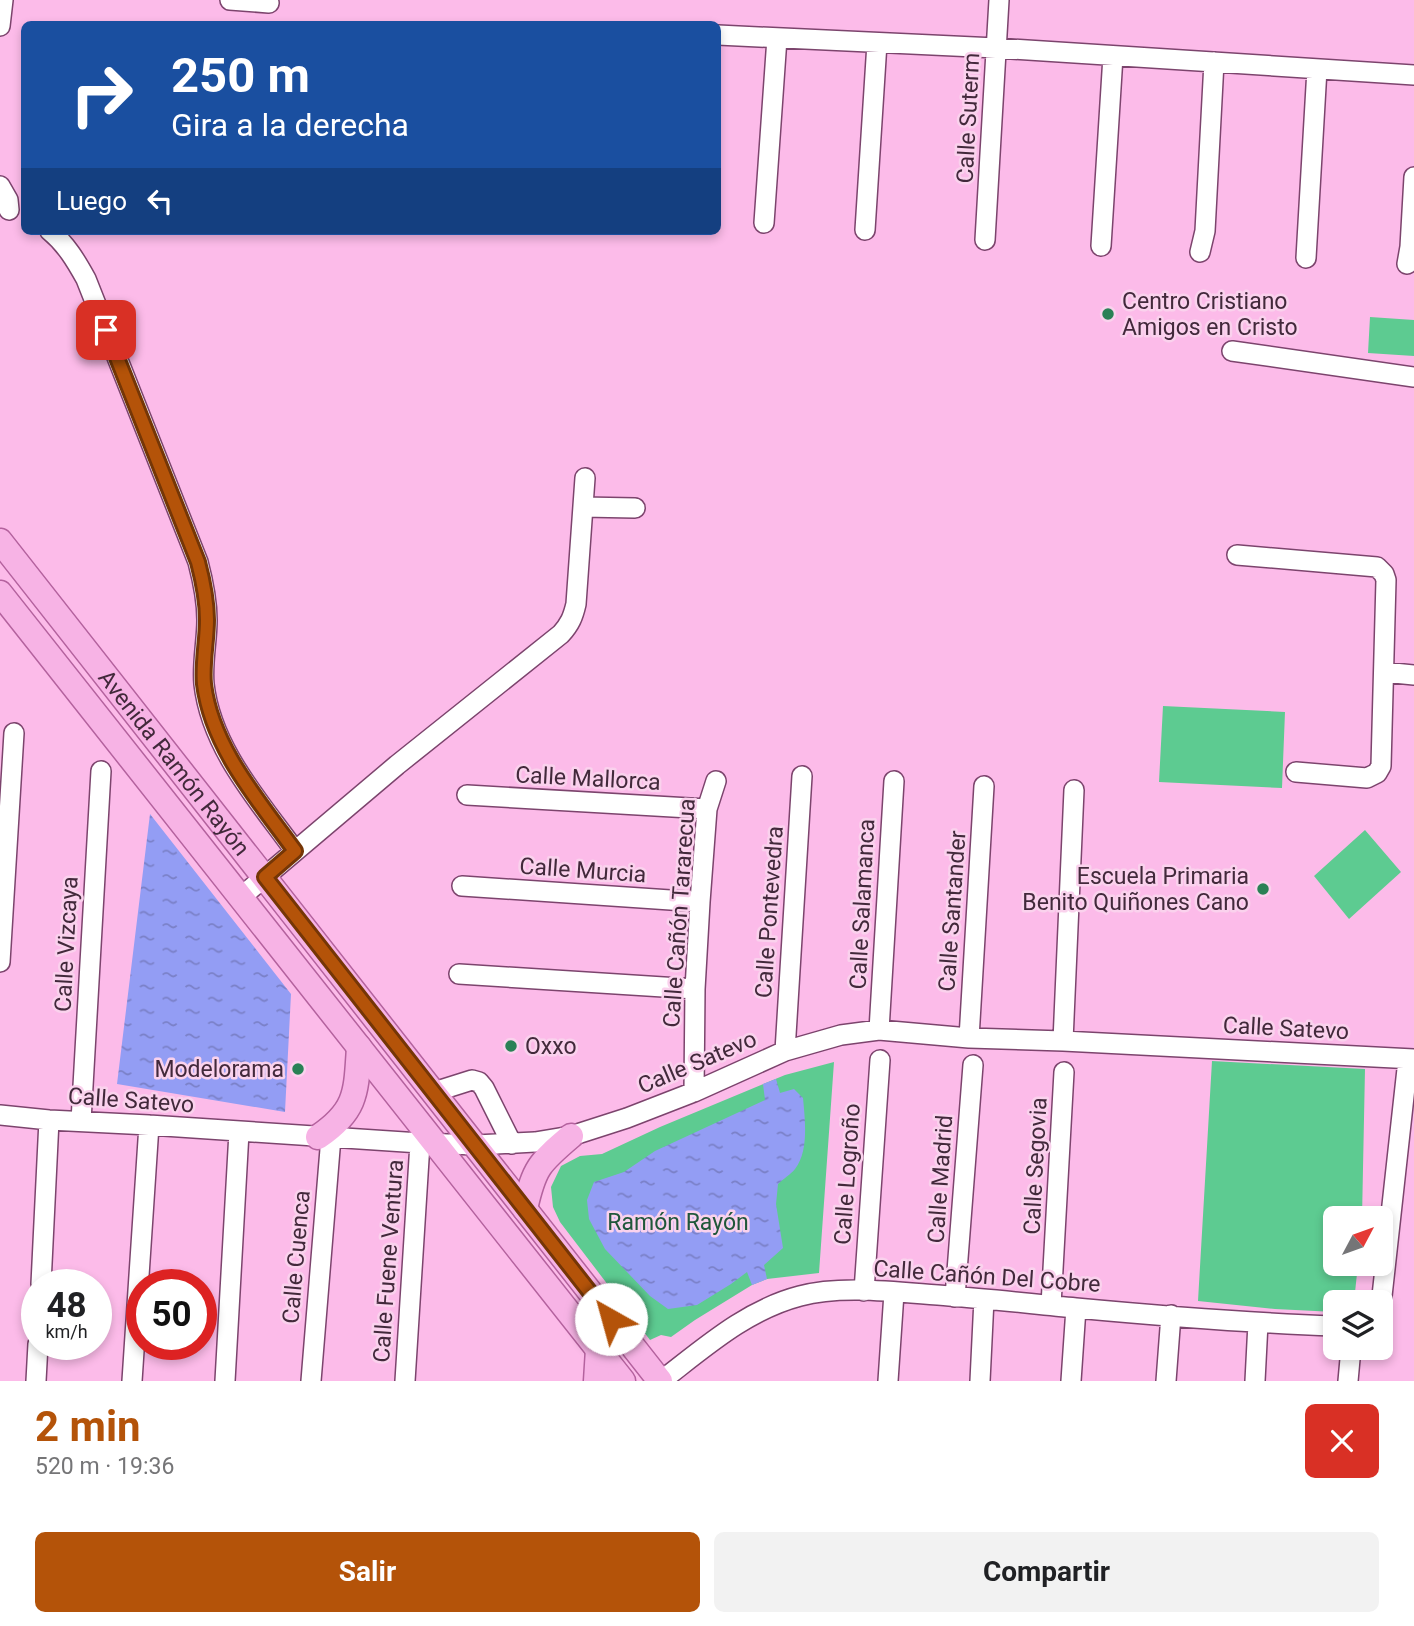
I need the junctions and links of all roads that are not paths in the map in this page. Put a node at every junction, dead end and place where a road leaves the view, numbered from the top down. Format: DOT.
graph roads {
  1 [pos="3,0"];
  2 [pos="230,0"];
  3 [pos="999,0"];
  4 [pos="269,3"];
  5 [pos="0,26"];
  6 [pos="721,35"];
  7 [pos="777,38"];
  8 [pos="877,43"];
  9 [pos="996,48"];
  10 [pos="1113,56"];
  11 [pos="1214,62"];
  12 [pos="1318,69"];
  13 [pos="1414,75"];
  14 [pos="1414,177"];
  15 [pos="0,186"];
  16 [pos="11,212"];
  17 [pos="764,223"];
  18 [pos="865,230"];
  19 [pos="54,235"];
  20 [pos="985,240"];
  21 [pos="1101,246"];
  22 [pos="1200,252"];
  23 [pos="1306,258"];
  24 [pos="1407,264"];
  25 [pos="1232,351"];
  26 [pos="1414,377"];
  27 [pos="585,478"];
  28 [pos="583,507"];
  29 [pos="635,508"];
  30 [pos="0,541"];
  31 [pos="1237,555"];
  32 [pos="0,593"];
  33 [pos="1384,671"];
  34 [pos="1414,675"];
  35 [pos="14,733"];
  36 [pos="101,771"];
  37 [pos="1296,772"];
  38 [pos="802,775"];
  39 [pos="716,781"];
  40 [pos="894,781"];
  41 [pos="984,786"];
  42 [pos="1074,790"];
  43 [pos="467,795"];
  44 [pos="706,809"];
  45 [pos="295,851"];
  46 [pos="265,877"];
  47 [pos="462,886"];
  48 [pos="241,897"];
  49 [pos="700,902"];
  50 [pos="0,962"];
  51 [pos="459,974"];
  52 [pos="695,989"];
  53 [pos="879,1030"];
  54 [pos="969,1038"];
  55 [pos="1063,1041"];
  56 [pos="359,1047"];
  57 [pos="785,1051"];
  58 [pos="1411,1059"];
  59 [pos="880,1060"];
  60 [pos="973,1065"];
  61 [pos="1065,1072"];
  62 [pos="434,1092"];
  63 [pos="694,1092"];
  64 [pos="0,1115"];
  65 [pos="50,1120"];
  66 [pos="80,1121"];
  67 [pos="149,1125"];
  68 [pos="239,1132"];
  69 [pos="570,1136"];
  70 [pos="324,1137"];
  71 [pos="428,1144"];
  72 [pos="512,1144"];
  73 [pos="476,1145"];
  74 [pos="525,1209"];
  75 [pos="42,1269"];
  76 [pos="1383,1290"];
  77 [pos="864,1291"];
  78 [pos="894,1293"];
  79 [pos="955,1297"];
  80 [pos="984,1299"];
  81 [pos="1051,1305"];
  82 [pos="1076,1308"];
  83 [pos="1171,1315"];
  84 [pos="1258,1323"];
  85 [pos="1323,1326"];
  86 [pos="598,1349"];
  87 [pos="37,1360"];
  88 [pos="1350,1360"];
  89 [pos="36,1381"];
  90 [pos="132,1381"];
  91 [pos="225,1381"];
  92 [pos="311,1381"];
  93 [pos="405,1381"];
  94 [pos="596,1381"];
  95 [pos="623,1381"];
  96 [pos="660,1381"];
  97 [pos="888,1381"];
  98 [pos="980,1381"];
  99 [pos="1071,1381"];
  100 [pos="1166,1381"];
  101 [pos="1255,1381"];
  102 [pos="1348,1381"];
  1 -- 5 [label="street"];
  2 -- 4 [label="street"];
  3 -- 9 [label="street, Calle Suterm"];
  6 -- 7 [label="street"];
  7 -- 8 [label="street"];
  7 -- 17 [label="street"];
  8 -- 9 [label="street"];
  8 -- 18 [label="street"];
  9 -- 10 [label="street"];
  9 -- 20 [label="street, Calle Suterm"];
  10 -- 11 [label="street"];
  10 -- 21 [label="street"];
  11 -- 12 [label="street"];
  11 -- 22 [label="street"];
  12 -- 13 [label="street"];
  12 -- 23 [label="street"];
  14 -- 24 [label="street"];
  15 -- 16 [label="street"];
  19 -- 45 [label="street"];
  25 -- 26 [label="street"];
  27 -- 28 [label="street"];
  28 -- 29 [label="street"];
  28 -- 45 [label="street"];
  30 -- 46 [label="main road, Avenida Ramón Rayón"];
  31 -- 33 [label="street"];
  32 -- 48 [label="main road, Avenida Ramón Rayón"];
  33 -- 34 [label="street"];
  33 -- 37 [label="street"];
  35 -- 50 [label="street"];
  36 -- 66 [label="street, Calle Vizcaya"];
  38 -- 57 [label="street, Calle Pontevedra"];
  39 -- 44 [label="street, Calle Cañón Tararecua"];
  40 -- 53 [label="street, Calle Salamanca"];
  41 -- 54 [label="street, Calle Santander"];
  42 -- 55 [label="street"];
  43 -- 44 [label="street, Calle Mallorca"];
  44 -- 49 [label="street, Calle Cañón Tararecua"];
  45 -- 46 [label="street"];
  46 -- 48 [label="street"];
  46 -- 62 [label="main road, Avenida Ramón Rayón"];
  47 -- 49 [label="street, Calle Murcia"];
  48 -- 56 [label="main road, Avenida Ramón Rayón"];
  49 -- 52 [label="street, Calle Cañón Tararecua"];
  51 -- 52 [label="street"];
  52 -- 63 [label="street, Calle Cañón Tararecua"];
  53 -- 54 [label="street, Calle Satevo"];
  53 -- 57 [label="street, Calle Satevo"];
  54 -- 55 [label="street, Calle Satevo"];
  55 -- 58 [label="street, Calle Satevo"];
  56 -- 70 [label="main road"];
  56 -- 71 [label="main road, Avenida Ramón Rayón"];
  57 -- 63 [label="street, Calle Satevo"];
  58 -- 76 [label="street"];
  59 -- 77 [label="street, Calle Logroño"];
  60 -- 79 [label="street, Calle Madrid"];
  61 -- 81 [label="street, Calle Segovia"];
  62 -- 72 [label="street"];
  62 -- 73 [label="main road, Avenida Ramón Rayón"];
  63 -- 69 [label="street, Calle Satevo"];
  64 -- 65 [label="street, Calle Satevo"];
  65 -- 66 [label="street, Calle Satevo"];
  65 -- 75 [label="street"];
  66 -- 67 [label="street, Calle Satevo"];
  67 -- 68 [label="street, Calle Satevo"];
  67 -- 90 [label="street"];
  68 -- 70 [label="street, Calle Satevo"];
  68 -- 91 [label="street"];
  69 -- 72 [label="street, Calle Satevo"];
  69 -- 74 [label="main road"];
  70 -- 71 [label="street, Calle Satevo"];
  70 -- 92 [label="street, Calle Cuenca"];
  71 -- 73 [label="street, Calle Satevo"];
  71 -- 86 [label="main road, Avenida Ramón Rayón"];
  71 -- 93 [label="street, Calle Fuene Ventura"];
  72 -- 73 [label="street, Calle Satevo"];
  73 -- 74 [label="main road, Avenida Ramón Rayón"];
  74 -- 96 [label="main road, Avenida Ramón Rayón"];
  77 -- 78 [label="street, Calle Cañón Del Cobre"];
  77 -- 96 [label="street, Calle Cañón Del Cobre"];
  78 -- 79 [label="street, Calle Cañón Del Cobre"];
  78 -- 97 [label="street"];
  79 -- 80 [label="street, Calle Cañón Del Cobre"];
  80 -- 81 [label="street, Calle Cañón Del Cobre"];
  80 -- 98 [label="street"];
  81 -- 82 [label="street, Calle Cañón Del Cobre"];
  82 -- 83 [label="street, Calle Cañón Del Cobre"];
  82 -- 99 [label="street"];
  83 -- 84 [label="street, Calle Cañón Del Cobre"];
  83 -- 100 [label="street"];
  84 -- 85 [label="street, Calle Cañón Del Cobre"];
  84 -- 101 [label="street"];
  86 -- 94 [label="main road"];
  86 -- 95 [label="main road, Avenida Ramón Rayón"];
  87 -- 89 [label="street"];
  88 -- 102 [label="street"];
}
